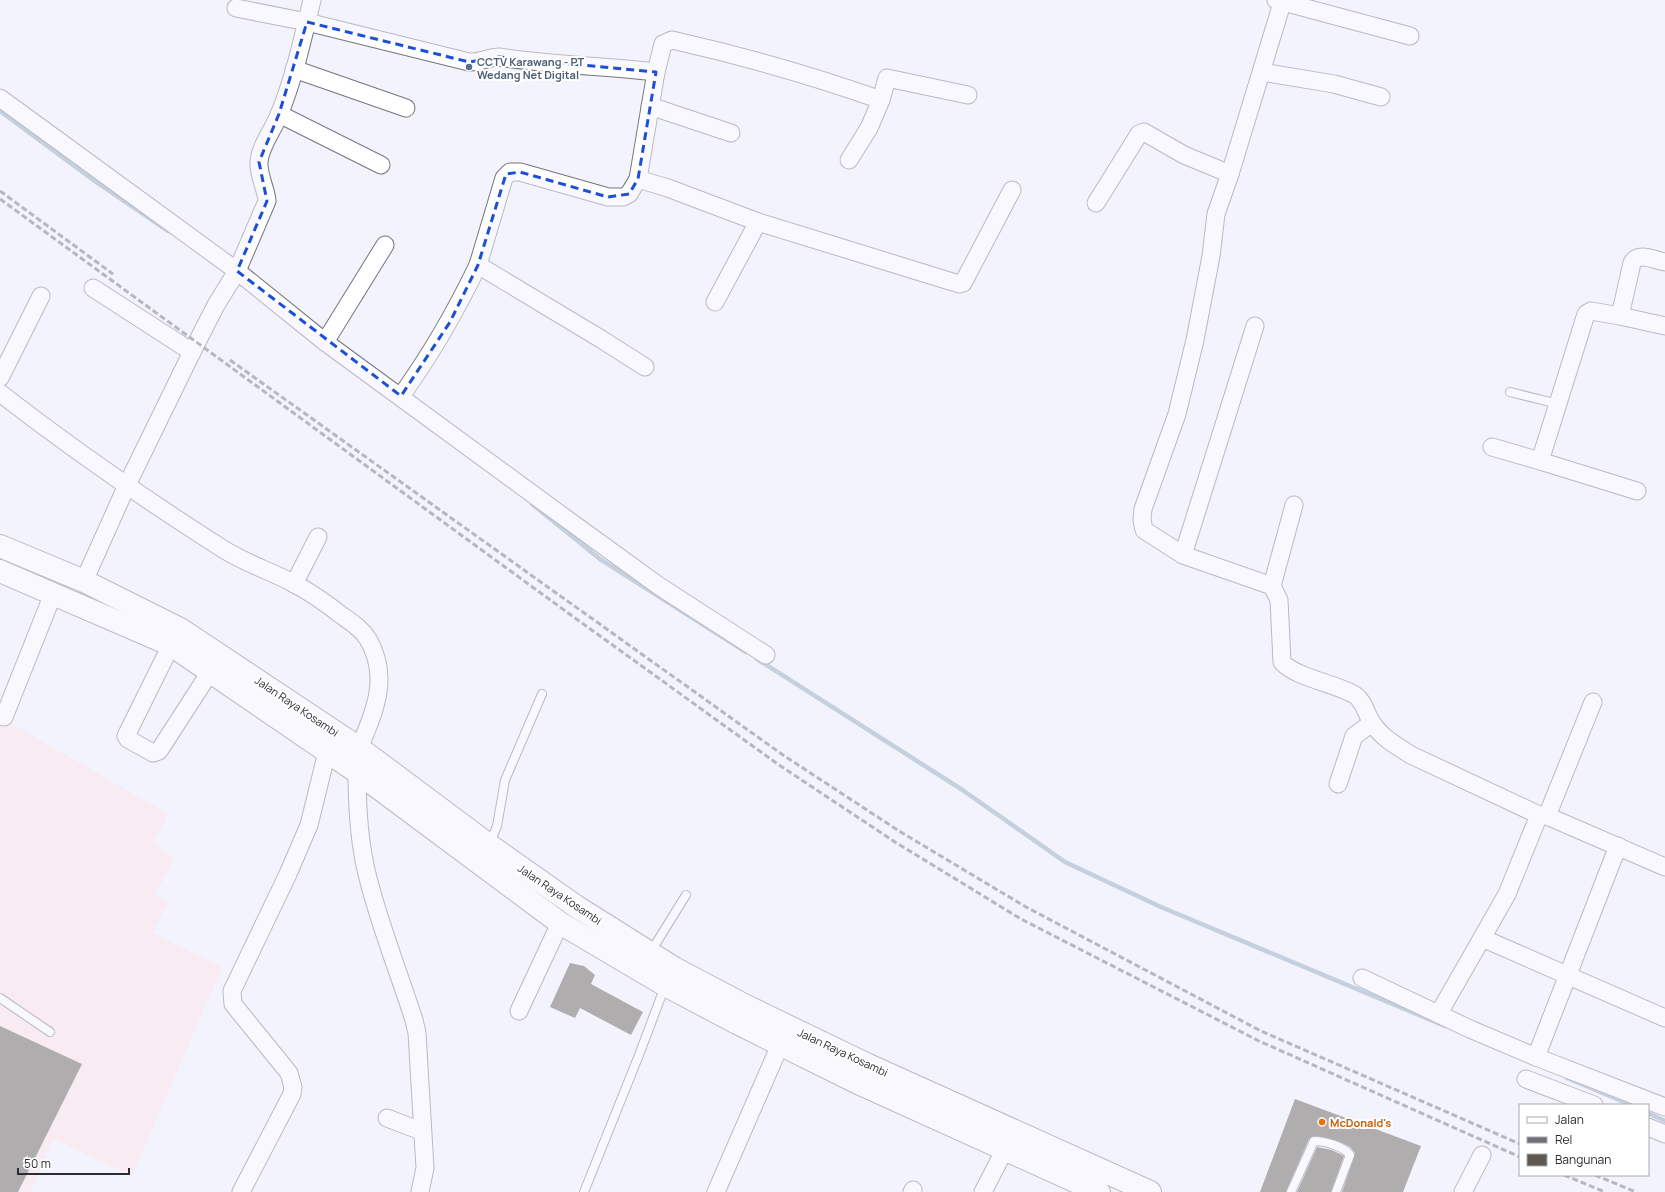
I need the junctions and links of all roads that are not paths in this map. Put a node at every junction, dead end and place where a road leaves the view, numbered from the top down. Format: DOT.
graph roads {
  1 [pos="312,0"];
  2 [pos="1280,1"];
  3 [pos="236,8"];
  4 [pos="307,22"];
  5 [pos="1410,36"];
  6 [pos="294,69"];
  7 [pos="656,72"];
  8 [pos="1262,72"];
  9 [pos="968,95"];
  10 [pos="0,98"];
  11 [pos="1381,98"];
  12 [pos="881,100"];
  13 [pos="650,106"];
  14 [pos="406,108"];
  15 [pos="279,114"];
  16 [pos="731,133"];
  17 [pos="849,160"];
  18 [pos="381,166"];
  19 [pos="1230,174"];
  20 [pos="638,178"];
  21 [pos="1012,190"];
  22 [pos="1096,203"];
  23 [pos="758,222"];
  24 [pos="385,245"];
  25 [pos="1665,262"];
  26 [pos="478,265"];
  27 [pos="235,275"];
  28 [pos="94,288"];
  29 [pos="41,296"];
  30 [pos="715,302"];
  31 [pos="1620,316"];
  32 [pos="1255,326"];
  33 [pos="1665,326"];
  34 [pos="325,342"];
  35 [pos="192,352"];
  36 [pos="645,367"];
  37 [pos="0,378"];
  38 [pos="1510,392"];
  39 [pos="0,393"];
  40 [pos="401,396"];
  41 [pos="1558,404"];
  42 [pos="1492,447"];
  43 [pos="1540,461"];
  44 [pos="127,485"];
  45 [pos="1637,491"];
  46 [pos="1294,506"];
  47 [pos="318,537"];
  48 [pos="0,546"];
  49 [pos="1183,555"];
  50 [pos="0,571"];
  51 [pos="84,581"];
  52 [pos="294,584"];
  53 [pos="1272,586"];
  54 [pos="53,594"];
  55 [pos="171,645"];
  56 [pos="766,655"];
  57 [pos="210,672"];
  58 [pos="542,694"];
  59 [pos="1593,702"];
  60 [pos="4,717"];
  61 [pos="1372,723"];
  62 [pos="359,748"];
  63 [pos="327,752"];
  64 [pos="357,772"];
  65 [pos="1338,784"];
  66 [pos="1543,816"];
  67 [pos="489,845"];
  68 [pos="1618,846"];
  69 [pos="1665,866"];
  70 [pos="686,896"];
  71 [pos="560,923"];
  72 [pos="1482,938"];
  73 [pos="650,953"];
  74 [pos="1566,976"];
  75 [pos="1362,978"];
  76 [pos="665,985"];
  77 [pos="0,998"];
  78 [pos="519,1011"];
  79 [pos="1438,1013"];
  80 [pos="1665,1018"];
  81 [pos="50,1032"];
  82 [pos="780,1045"];
  83 [pos="1536,1057"];
  84 [pos="1526,1079"];
  85 [pos="1597,1096"];
  86 [pos="1646,1104"];
  87 [pos="1649,1104"];
  88 [pos="1665,1107"];
  89 [pos="387,1118"];
  90 [pos="1649,1127"];
  91 [pos="421,1132"];
  92 [pos="1665,1134"];
  93 [pos="1005,1149"];
  94 [pos="1482,1155"];
  95 [pos="241,1192"];
  96 [pos="420,1192"];
  97 [pos="584,1192"];
  98 [pos="716,1192"];
  99 [pos="983,1192"];
  100 [pos="1099,1192"];
  101 [pos="1150,1192"];
  102 [pos="1291,1192"];
  103 [pos="1336,1192"];
  104 [pos="1463,1192"];
  1 -- 4 [label="street"];
  2 -- 5 [label="street"];
  2 -- 8 [label="street"];
  3 -- 4 [label="street"];
  4 -- 6 [label="street"];
  4 -- 7 [label="street"];
  6 -- 14 [label="street"];
  6 -- 15 [label="street"];
  7 -- 12 [label="street"];
  7 -- 13 [label="street"];
  8 -- 11 [label="street"];
  8 -- 19 [label="street"];
  9 -- 12 [label="street"];
  10 -- 27 [label="street"];
  12 -- 17 [label="street"];
  13 -- 16 [label="street"];
  13 -- 20 [label="street"];
  15 -- 18 [label="street"];
  15 -- 27 [label="street"];
  19 -- 22 [label="street"];
  19 -- 49 [label="street"];
  20 -- 23 [label="street"];
  20 -- 26 [label="street"];
  21 -- 23 [label="street"];
  23 -- 30 [label="street"];
  24 -- 34 [label="street"];
  25 -- 31 [label="street"];
  26 -- 36 [label="street"];
  26 -- 40 [label="street"];
  27 -- 34 [label="street"];
  27 -- 35 [label="street"];
  28 -- 35 [label="street"];
  29 -- 37 [label="street"];
  31 -- 33 [label="street"];
  31 -- 41 [label="street"];
  32 -- 49 [label="street"];
  34 -- 40 [label="street"];
  35 -- 44 [label="street"];
  38 -- 41 [label="lane"];
  39 -- 44 [label="street"];
  40 -- 56 [label="street"];
  41 -- 43 [label="street"];
  42 -- 43 [label="street"];
  43 -- 45 [label="street"];
  44 -- 51 [label="street"];
  44 -- 52 [label="street"];
  46 -- 53 [label="street"];
  47 -- 52 [label="street"];
  48 -- 51 [label="highway, Jalan Raya Kosambi"];
  49 -- 53 [label="street"];
  50 -- 54 [label="highway, Jalan Raya Kosambi"];
  51 -- 62 [label="highway, Jalan Raya Kosambi"];
  52 -- 62 [label="street"];
  53 -- 61 [label="street"];
  54 -- 55 [label="highway, Jalan Raya Kosambi"];
  54 -- 60 [label="street"];
  55 -- 57 [label="highway, Jalan Raya Kosambi"];
  55 -- 57 [label="street"];
  57 -- 63 [label="highway, Jalan Raya Kosambi"];
  58 -- 67 [label="lane"];
  59 -- 66 [label="street"];
  61 -- 65 [label="street"];
  61 -- 66 [label="street"];
  62 -- 67 [label="highway, Jalan Raya Kosambi"];
  63 -- 64 [label="highway, Jalan Raya Kosambi"];
  63 -- 95 [label="street"];
  64 -- 71 [label="highway, Jalan Raya Kosambi"];
  64 -- 91 [label="street"];
  66 -- 68 [label="street"];
  66 -- 72 [label="street"];
  67 -- 73 [label="highway, Jalan Raya Kosambi"];
  68 -- 69 [label="street"];
  68 -- 74 [label="street"];
  70 -- 73 [label="lane"];
  71 -- 76 [label="highway, Jalan Raya Kosambi"];
  71 -- 78 [label="street"];
  72 -- 74 [label="street"];
  72 -- 79 [label="street"];
  73 -- 101 [label="highway, Jalan Raya Kosambi"];
  74 -- 80 [label="street"];
  74 -- 83 [label="street"];
  75 -- 79 [label="street"];
  76 -- 82 [label="highway, Jalan Raya Kosambi"];
  76 -- 97 [label="lane"];
  77 -- 81 [label="lane"];
  79 -- 83 [label="street"];
  82 -- 93 [label="highway, Jalan Raya Kosambi"];
  82 -- 98 [label="street"];
  83 -- 85 [label="street"];
  84 -- 85 [label="street"];
  85 -- 86 [label="street"];
  87 -- 88 [label="street"];
  89 -- 91 [label="street"];
  90 -- 92 [label="street"];
  91 -- 96 [label="street"];
  93 -- 99 [label="street"];
  93 -- 100 [label="highway, Jalan Raya Kosambi"];
  94 -- 104 [label="street"];
  102 -- 103 [label="lane"];
}
